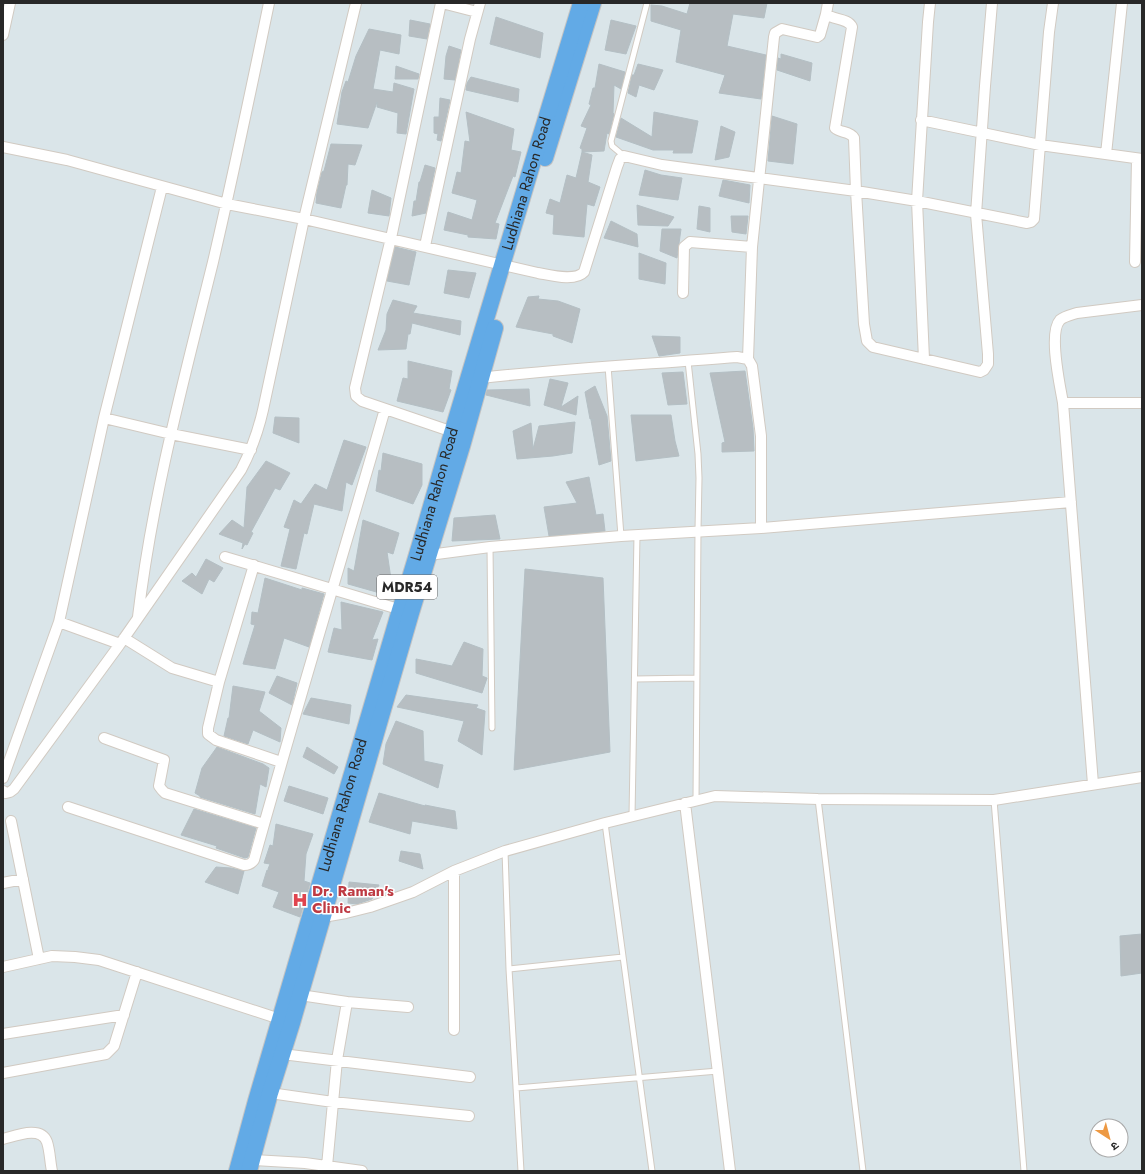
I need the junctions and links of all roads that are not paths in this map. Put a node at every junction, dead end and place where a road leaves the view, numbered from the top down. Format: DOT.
graph roads {
  1 [pos="10,3"];
  2 [pos="269,3"];
  3 [pos="356,3"];
  4 [pos="442,3"];
  5 [pos="581,3"];
  6 [pos="593,3"];
  7 [pos="647,3"];
  8 [pos="828,3"];
  9 [pos="930,3"];
  10 [pos="992,3"];
  11 [pos="1053,3"];
  12 [pos="1122,3"];
  13 [pos="478,8"];
  14 [pos="826,14"];
  15 [pos="3,35"];
  16 [pos="921,120"];
  17 [pos="982,134"];
  18 [pos="1040,145"];
  19 [pos="3,147"];
  20 [pos="1106,154"];
  21 [pos="624,156"];
  22 [pos="1140,159"];
  23 [pos="759,177"];
  24 [pos="162,187"];
  25 [pos="856,191"];
  26 [pos="916,201"];
  27 [pos="227,204"];
  28 [pos="976,214"];
  29 [pos="304,219"];
  30 [pos="391,238"];
  31 [pos="425,246"];
  32 [pos="752,247"];
  33 [pos="1135,262"];
  34 [pos="509,265"];
  35 [pos="683,293"];
  36 [pos="1142,305"];
  37 [pos="748,359"];
  38 [pos="924,359"];
  39 [pos="688,361"];
  40 [pos="608,366"];
  41 [pos="482,378"];
  42 [pos="1063,402"];
  43 [pos="1142,403"];
  44 [pos="385,409"];
  45 [pos="104,418"];
  46 [pos="453,432"];
  47 [pos="171,434"];
  48 [pos="251,450"];
  49 [pos="1071,502"];
  50 [pos="761,528"];
  51 [pos="698,530"];
  52 [pos="621,536"];
  53 [pos="637,536"];
  54 [pos="490,547"];
  55 [pos="429,555"];
  56 [pos="225,556"];
  57 [pos="254,565"];
  58 [pos="333,590"];
  59 [pos="405,611"];
  60 [pos="138,619"];
  61 [pos="59,622"];
  62 [pos="122,641"];
  63 [pos="697,678"];
  64 [pos="635,679"];
  65 [pos="219,682"];
  66 [pos="492,728"];
  67 [pos="104,738"];
  68 [pos="281,762"];
  69 [pos="1142,777"];
  70 [pos="3,778"];
  71 [pos="1093,784"];
  72 [pos="3,791"];
  73 [pos="818,799"];
  74 [pos="994,800"];
  75 [pos="696,801"];
  76 [pos="685,803"];
  77 [pos="68,807"];
  78 [pos="632,816"];
  79 [pos="11,822"];
  80 [pos="605,823"];
  81 [pos="264,824"];
  82 [pos="505,851"];
  83 [pos="454,871"];
  84 [pos="23,879"];
  85 [pos="3,883"];
  86 [pos="317,915"];
  87 [pos="623,957"];
  88 [pos="40,959"];
  89 [pos="3,967"];
  90 [pos="509,969"];
  91 [pos="137,972"];
  92 [pos="300,995"];
  93 [pos="347,1002"];
  94 [pos="408,1007"];
  95 [pos="124,1015"];
  96 [pos="286,1021"];
  97 [pos="454,1030"];
  98 [pos="3,1034"];
  99 [pos="282,1054"];
  100 [pos="337,1060"];
  101 [pos="718,1071"];
  102 [pos="3,1073"];
  103 [pos="470,1077"];
  104 [pos="639,1078"];
  105 [pos="516,1088"];
  106 [pos="270,1093"];
  107 [pos="333,1102"];
  108 [pos="469,1116"];
  109 [pos="3,1139"];
  110 [pos="251,1165"];
  111 [pos="327,1166"];
  112 [pos="304,1167"];
  113 [pos="52,1171"];
  114 [pos="237,1171"];
  115 [pos="362,1171"];
  116 [pos="521,1171"];
  117 [pos="652,1171"];
  118 [pos="730,1171"];
  119 [pos="863,1171"];
  120 [pos="1024,1171"];
  1 -- 15 [label="street"];
  2 -- 27 [label="street"];
  3 -- 29 [label="street"];
  4 -- 13 [label="street"];
  4 -- 30 [label="street"];
  5 -- 34 [label="main road, Ludhiana Rahon Road / MDR54"];
  6 -- 34 [label="main road, Ludhiana Rahon Road / MDR54"];
  7 -- 21 [label="lane"];
  8 -- 14 [label="street"];
  9 -- 16 [label="street"];
  10 -- 17 [label="street"];
  11 -- 18 [label="street"];
  12 -- 20 [label="street"];
  13 -- 31 [label="street"];
  14 -- 23 [label="street"];
  14 -- 25 [label="street"];
  16 -- 17 [label="street"];
  16 -- 26 [label="street"];
  17 -- 18 [label="street"];
  17 -- 28 [label="street"];
  18 -- 20 [label="street"];
  18 -- 28 [label="street"];
  19 -- 24 [label="street"];
  20 -- 22 [label="street"];
  21 -- 23 [label="street"];
  21 -- 34 [label="street"];
  22 -- 33 [label="street"];
  23 -- 25 [label="street"];
  23 -- 32 [label="street"];
  24 -- 27 [label="street"];
  24 -- 45 [label="street"];
  25 -- 26 [label="street"];
  25 -- 38 [label="street"];
  26 -- 28 [label="street"];
  26 -- 38 [label="street"];
  27 -- 29 [label="street"];
  27 -- 47 [label="street"];
  28 -- 38 [label="street"];
  29 -- 30 [label="street"];
  29 -- 48 [label="street"];
  30 -- 31 [label="street"];
  30 -- 44 [label="street"];
  31 -- 34 [label="street"];
  32 -- 35 [label="street"];
  32 -- 37 [label="street"];
  34 -- 41 [label="main road, Ludhiana Rahon Road / MDR54"];
  34 -- 46 [label="main road, Ludhiana Rahon Road / MDR54"];
  36 -- 42 [label="street"];
  37 -- 39 [label="street"];
  37 -- 50 [label="street"];
  39 -- 40 [label="street"];
  39 -- 51 [label="lane"];
  40 -- 41 [label="street"];
  40 -- 52 [label="lane"];
  41 -- 55 [label="main road, Ludhiana Rahon Road / MDR54"];
  42 -- 43 [label="street"];
  42 -- 49 [label="street"];
  44 -- 46 [label="street"];
  44 -- 58 [label="street"];
  45 -- 47 [label="street"];
  45 -- 61 [label="street"];
  46 -- 59 [label="main road, Ludhiana Rahon Road / MDR54"];
  47 -- 48 [label="street"];
  47 -- 60 [label="street"];
  48 -- 60 [label="street"];
  49 -- 50 [label="street"];
  49 -- 71 [label="street"];
  50 -- 51 [label="street"];
  51 -- 53 [label="street"];
  51 -- 63 [label="lane"];
  52 -- 53 [label="street"];
  52 -- 54 [label="street"];
  53 -- 64 [label="lane"];
  54 -- 55 [label="street"];
  54 -- 66 [label="lane"];
  55 -- 59 [label="main road, Ludhiana Rahon Road / MDR54"];
  56 -- 57 [label="street"];
  57 -- 58 [label="street"];
  57 -- 65 [label="street"];
  58 -- 59 [label="street"];
  58 -- 68 [label="street"];
  59 -- 86 [label="main road, Ludhiana Rahon Road / MDR54"];
  60 -- 62 [label="street"];
  61 -- 62 [label="street"];
  61 -- 70 [label="street"];
  62 -- 65 [label="street"];
  62 -- 72 [label="street"];
  63 -- 64 [label="lane"];
  63 -- 75 [label="lane"];
  64 -- 78 [label="lane"];
  65 -- 68 [label="street"];
  67 -- 81 [label="street"];
  68 -- 81 [label="street"];
  69 -- 71 [label="street"];
  71 -- 74 [label="street"];
  73 -- 74 [label="street"];
  73 -- 75 [label="street"];
  73 -- 119 [label="lane"];
  74 -- 120 [label="lane"];
  75 -- 76 [label="street"];
  76 -- 78 [label="street"];
  76 -- 101 [label="street"];
  77 -- 81 [label="street"];
  78 -- 80 [label="street"];
  79 -- 84 [label="street"];
  80 -- 82 [label="street"];
  80 -- 87 [label="lane"];
  82 -- 83 [label="street"];
  82 -- 90 [label="lane"];
  83 -- 86 [label="street"];
  83 -- 97 [label="street"];
  84 -- 85 [label="street"];
  84 -- 88 [label="street"];
  86 -- 92 [label="main road, Ludhiana Rahon Road / MDR54"];
  86 -- 96 [label="main road, Ludhiana Rahon Road / MDR54"];
  87 -- 90 [label="lane"];
  87 -- 104 [label="lane"];
  88 -- 89 [label="street"];
  88 -- 91 [label="street"];
  90 -- 105 [label="lane"];
  91 -- 95 [label="street"];
  91 -- 96 [label="street"];
  92 -- 93 [label="street"];
  92 -- 96 [label="main road, Ludhiana Rahon Road / MDR54"];
  93 -- 94 [label="street"];
  93 -- 100 [label="street"];
  95 -- 98 [label="street"];
  95 -- 102 [label="street"];
  96 -- 99 [label="main road, Ludhiana Rahon Road / MDR54"];
  96 -- 114 [label="main road, Ludhiana Rahon Road / MDR54"];
  99 -- 100 [label="street"];
  99 -- 106 [label="main road, Ludhiana Rahon Road / MDR54"];
  100 -- 103 [label="street"];
  100 -- 107 [label="street"];
  101 -- 104 [label="lane"];
  101 -- 118 [label="street"];
  104 -- 105 [label="lane"];
  104 -- 117 [label="lane"];
  105 -- 116 [label="lane"];
  106 -- 107 [label="street"];
  106 -- 110 [label="main road, Ludhiana Rahon Road / MDR54"];
  107 -- 108 [label="street"];
  107 -- 111 [label="street"];
  109 -- 113 [label="street"];
  110 -- 112 [label="street"];
  111 -- 112 [label="street"];
  111 -- 115 [label="street"];
}
